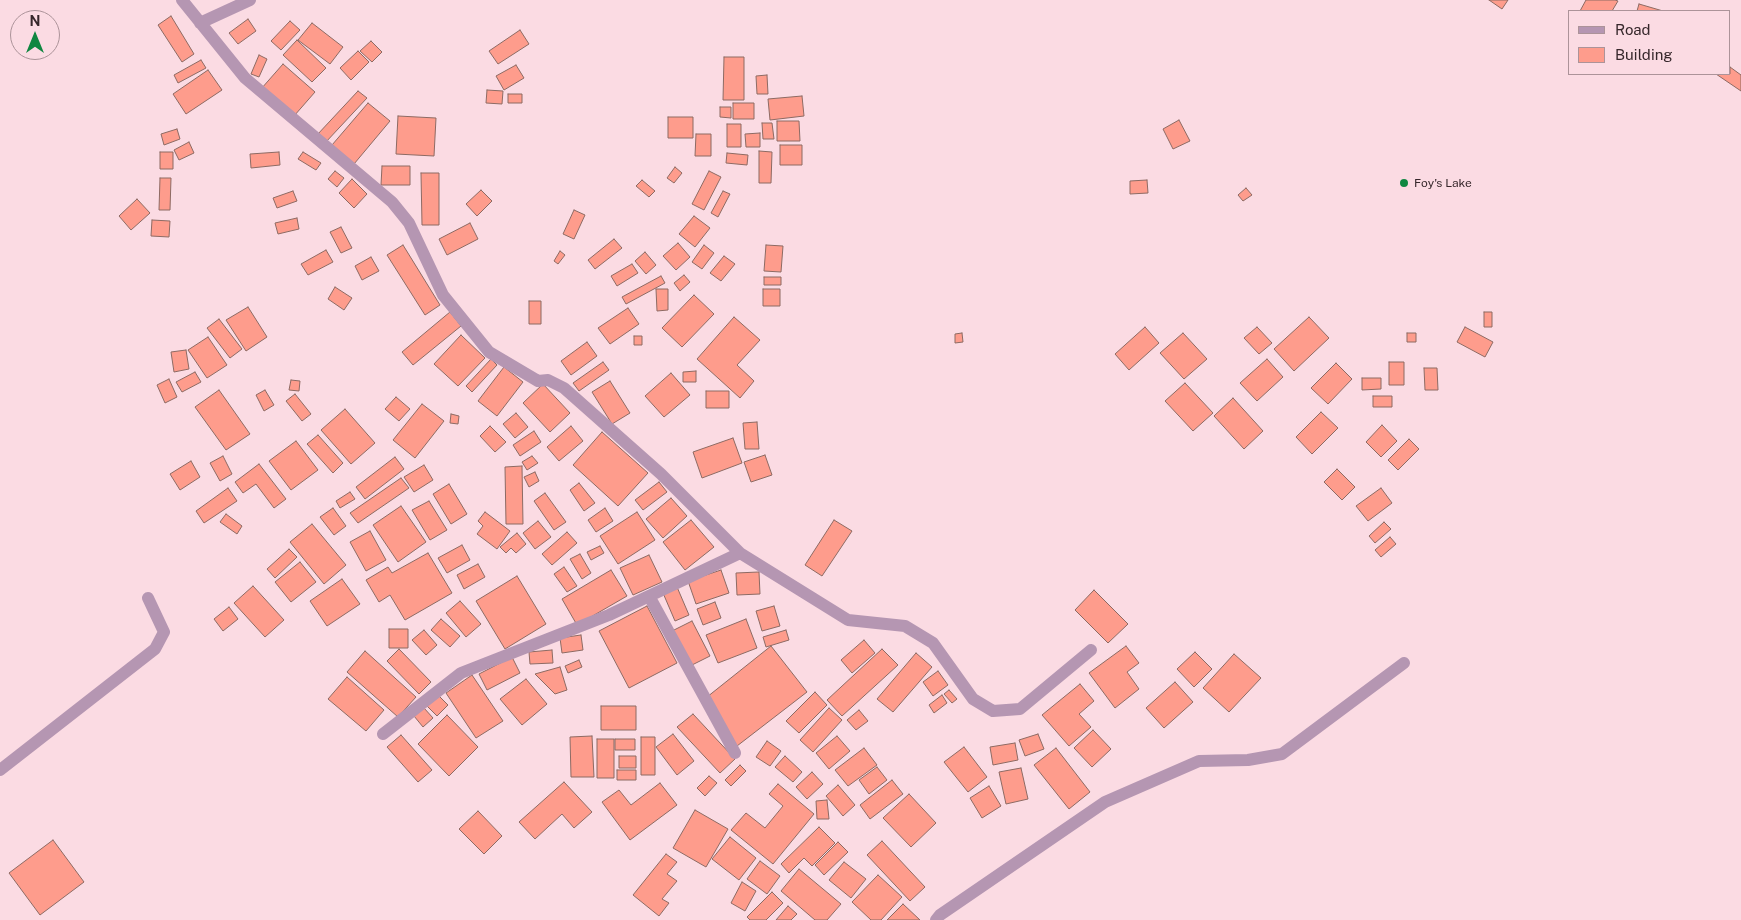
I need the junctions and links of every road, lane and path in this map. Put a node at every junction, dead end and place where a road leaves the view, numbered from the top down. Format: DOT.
graph roads {
  1 [pos="182,0"];
  2 [pos="250,0"];
  3 [pos="200,24"];
  4 [pos="740,553"];
  5 [pos="648,596"];
  6 [pos="148,598"];
  7 [pos="1090,650"];
  8 [pos="1404,662"];
  9 [pos="383,734"];
  10 [pos="735,752"];
  11 [pos="0,770"];
  12 [pos="936,920"];
  1 -- 3 [label="street"];
  2 -- 3 [label="street"];
  3 -- 4 [label="street"];
  4 -- 5 [label="street"];
  4 -- 7 [label="street"];
  5 -- 9 [label="street"];
  5 -- 10 [label="street"];
  6 -- 11 [label="street"];
  8 -- 12 [label="street"];
}
